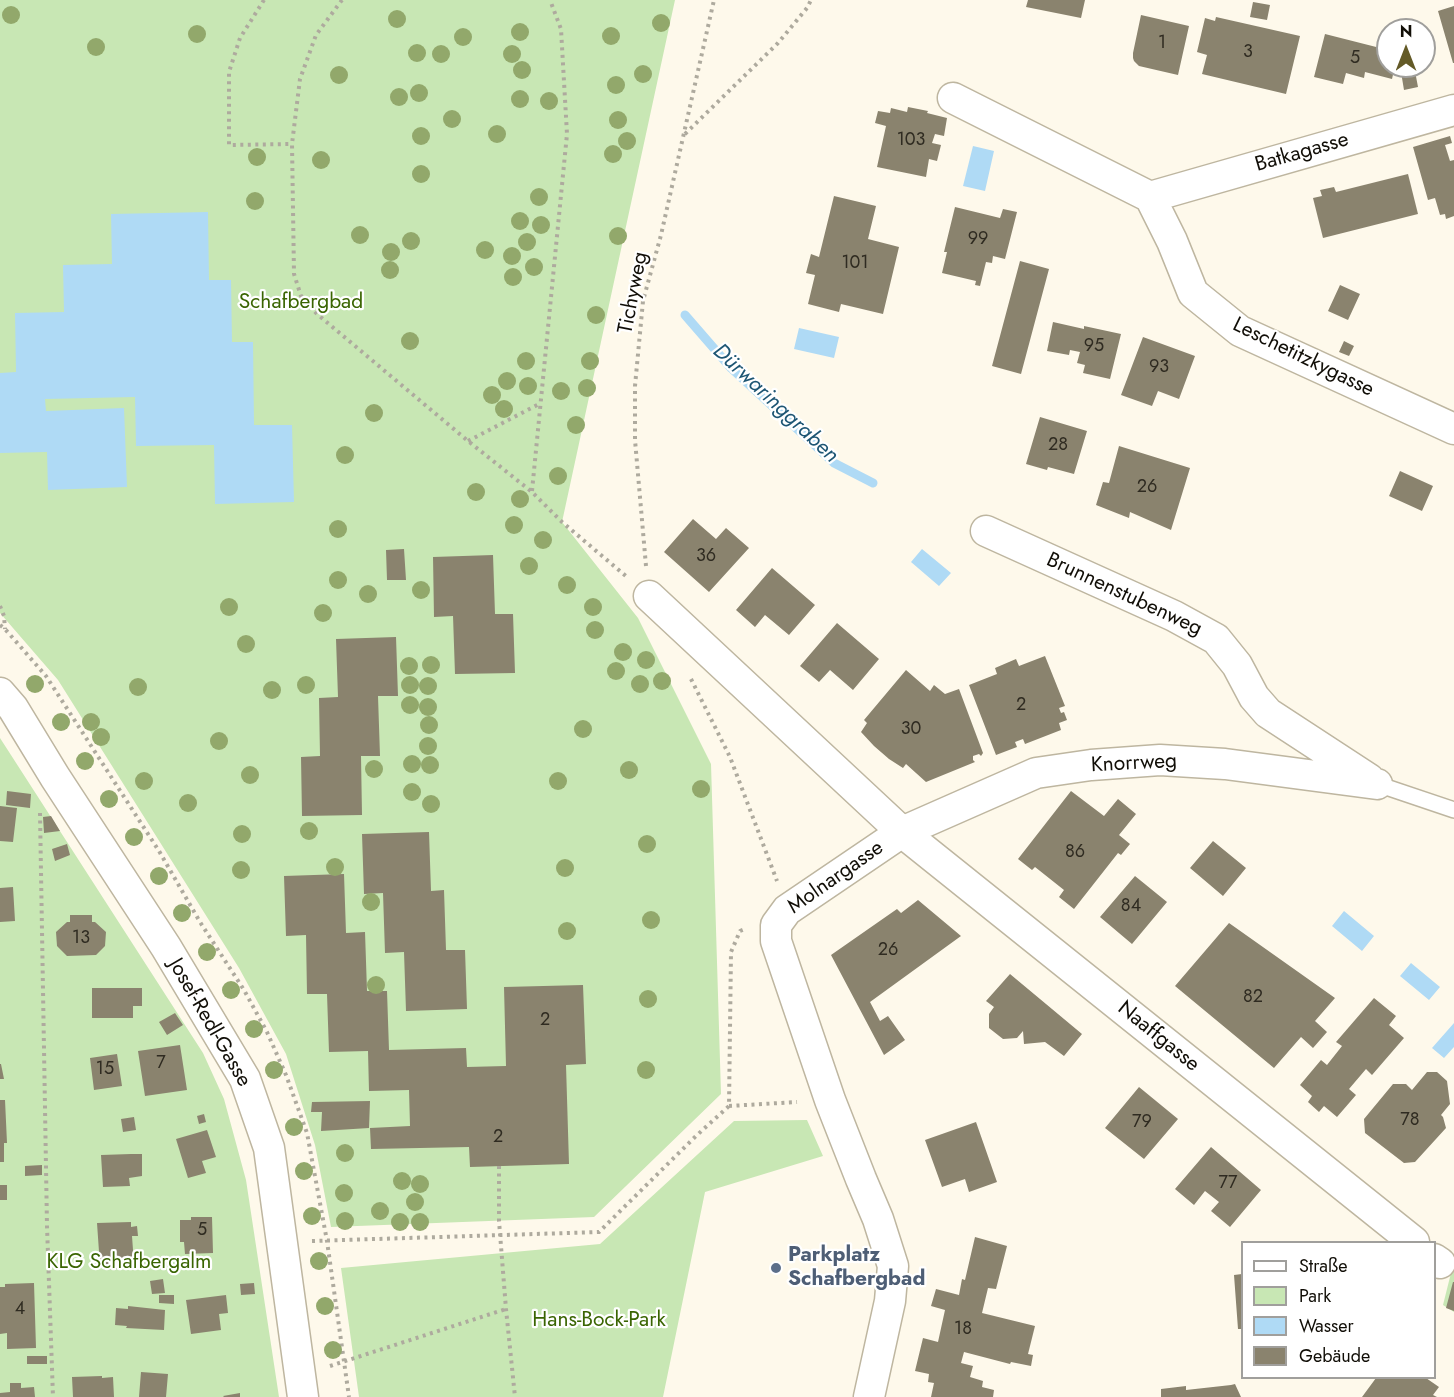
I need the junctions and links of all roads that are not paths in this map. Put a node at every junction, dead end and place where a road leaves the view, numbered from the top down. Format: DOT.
graph roads {
  1 [pos="953,98"];
  2 [pos="1454,110"];
  3 [pos="1150,197"];
  4 [pos="1454,429"];
  5 [pos="986,531"];
  6 [pos="649,596"];
  7 [pos="0,693"];
  8 [pos="1377,784"];
  9 [pos="1454,810"];
  10 [pos="902,832"];
  11 [pos="1413,1241"];
  12 [pos="301,1386"];
  13 [pos="869,1397"];
  1 -- 3 [label="street"];
  2 -- 3 [label="street, Batkagasse"];
  3 -- 4 [label="street, Leschetitzkygasse"];
  5 -- 8 [label="street, Brunnenstubenweg"];
  6 -- 10 [label="street, Molnargasse"];
  7 -- 12 [label="street, Josef-Redl-Gasse"];
  8 -- 9 [label="lane, Brunnenstubenweg"];
  8 -- 10 [label="street, Knorrweg"];
  10 -- 11 [label="street, Naaffgasse"];
  10 -- 13 [label="street, Molnargasse"];
}
